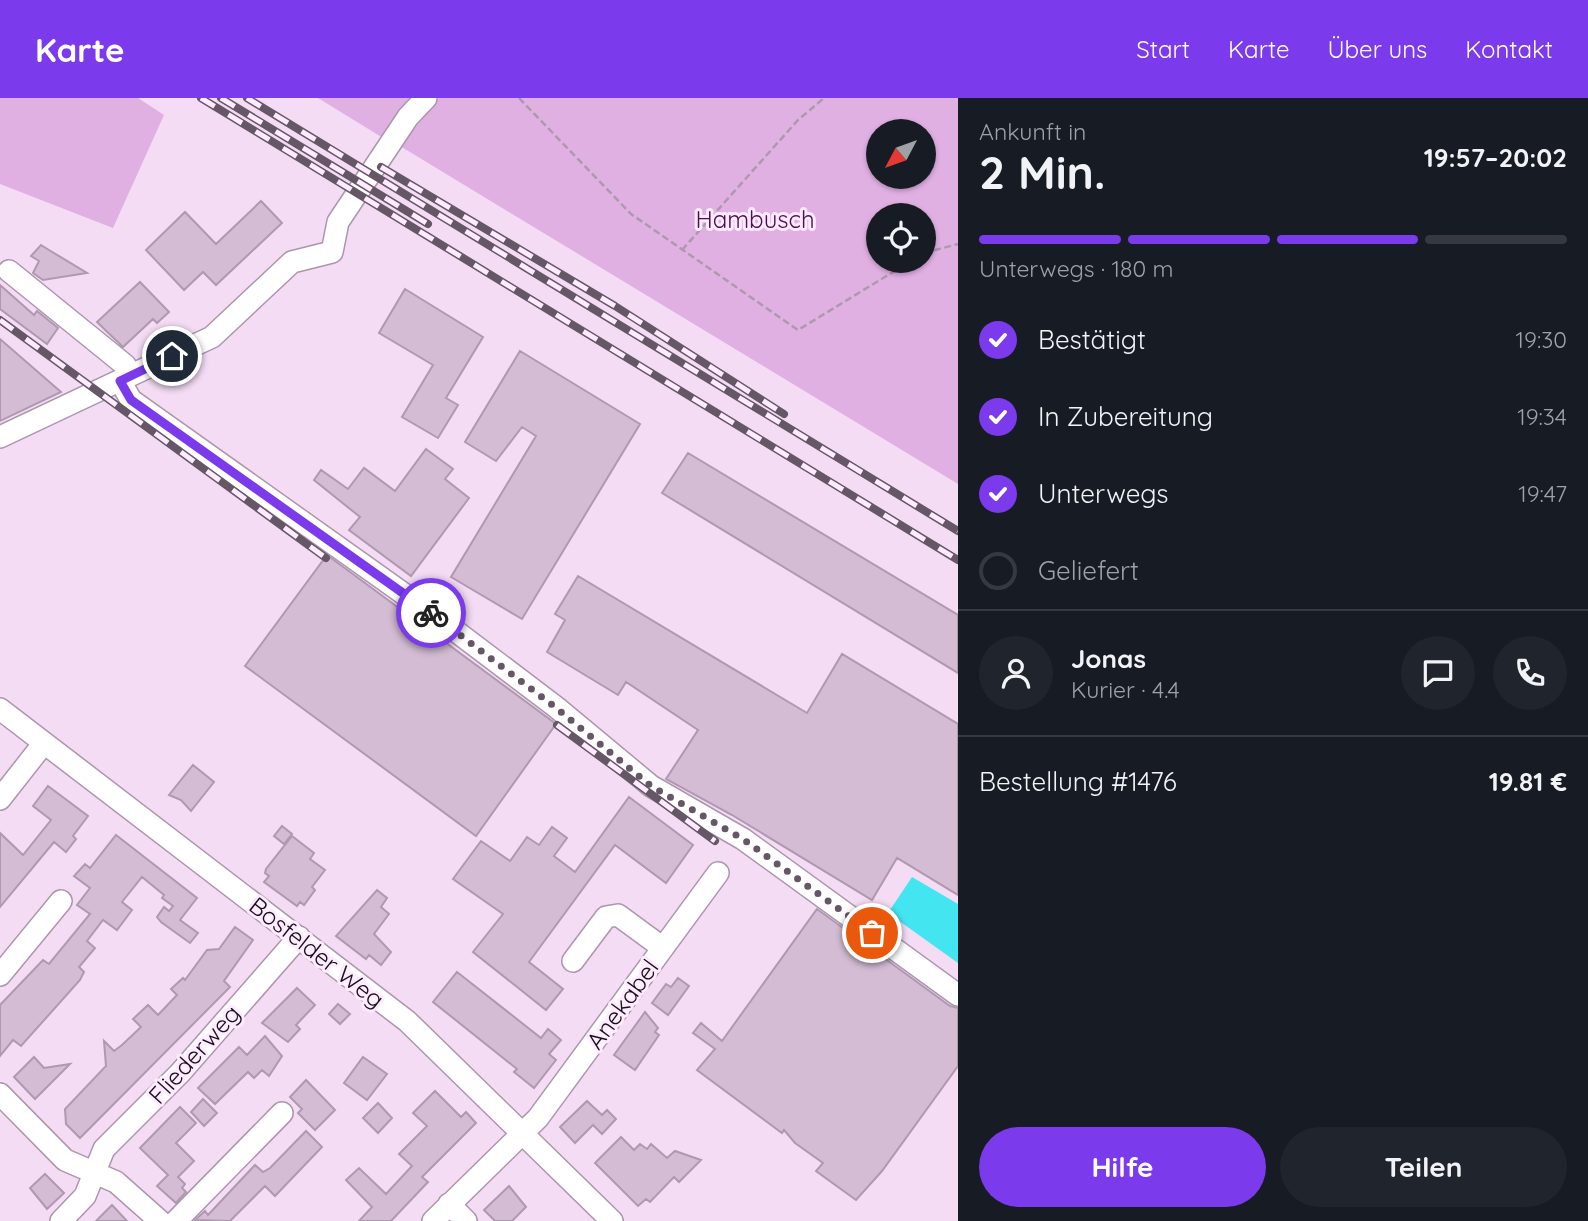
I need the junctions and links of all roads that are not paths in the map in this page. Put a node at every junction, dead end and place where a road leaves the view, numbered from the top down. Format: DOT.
graph roads {
  1 [pos="426,98"];
  2 [pos="9,271"];
  3 [pos="125,378"];
  4 [pos="0,437"];
  5 [pos="0,709"];
  6 [pos="44,743"];
  7 [pos="0,799"];
  8 [pos="719,873"];
  9 [pos="61,901"];
  10 [pos="299,937"];
  11 [pos="663,948"];
  12 [pos="573,961"];
  13 [pos="0,975"];
  14 [pos="958,995"];
  15 [pos="0,1094"];
  16 [pos="282,1113"];
  17 [pos="523,1132"];
  18 [pos="93,1172"];
  19 [pos="449,1204"];
  20 [pos="61,1221"];
  21 [pos="160,1221"];
  22 [pos="176,1221"];
  23 [pos="433,1221"];
  24 [pos="466,1221"];
  25 [pos="612,1221"];
  1 -- 3 [label="street"];
  2 -- 3 [label="street"];
  3 -- 4 [label="street"];
  3 -- 14 [label="street"];
  5 -- 6 [label="street, Bosfelder Weg"];
  6 -- 7 [label="street"];
  6 -- 10 [label="street, Bosfelder Weg"];
  8 -- 11 [label="street, Anekabel"];
  9 -- 13 [label="street"];
  10 -- 17 [label="street, Bosfelder Weg"];
  10 -- 18 [label="street, Fliederweg"];
  11 -- 12 [label="street"];
  11 -- 17 [label="street, Anekabel"];
  15 -- 18 [label="street"];
  16 -- 22 [label="street"];
  17 -- 19 [label="street, Anekabel"];
  17 -- 25 [label="street, Bosfelder Weg"];
  18 -- 20 [label="street, Fliederweg"];
  18 -- 21 [label="street"];
  19 -- 23 [label="street, Anekabel"];
  19 -- 24 [label="street"];
}
